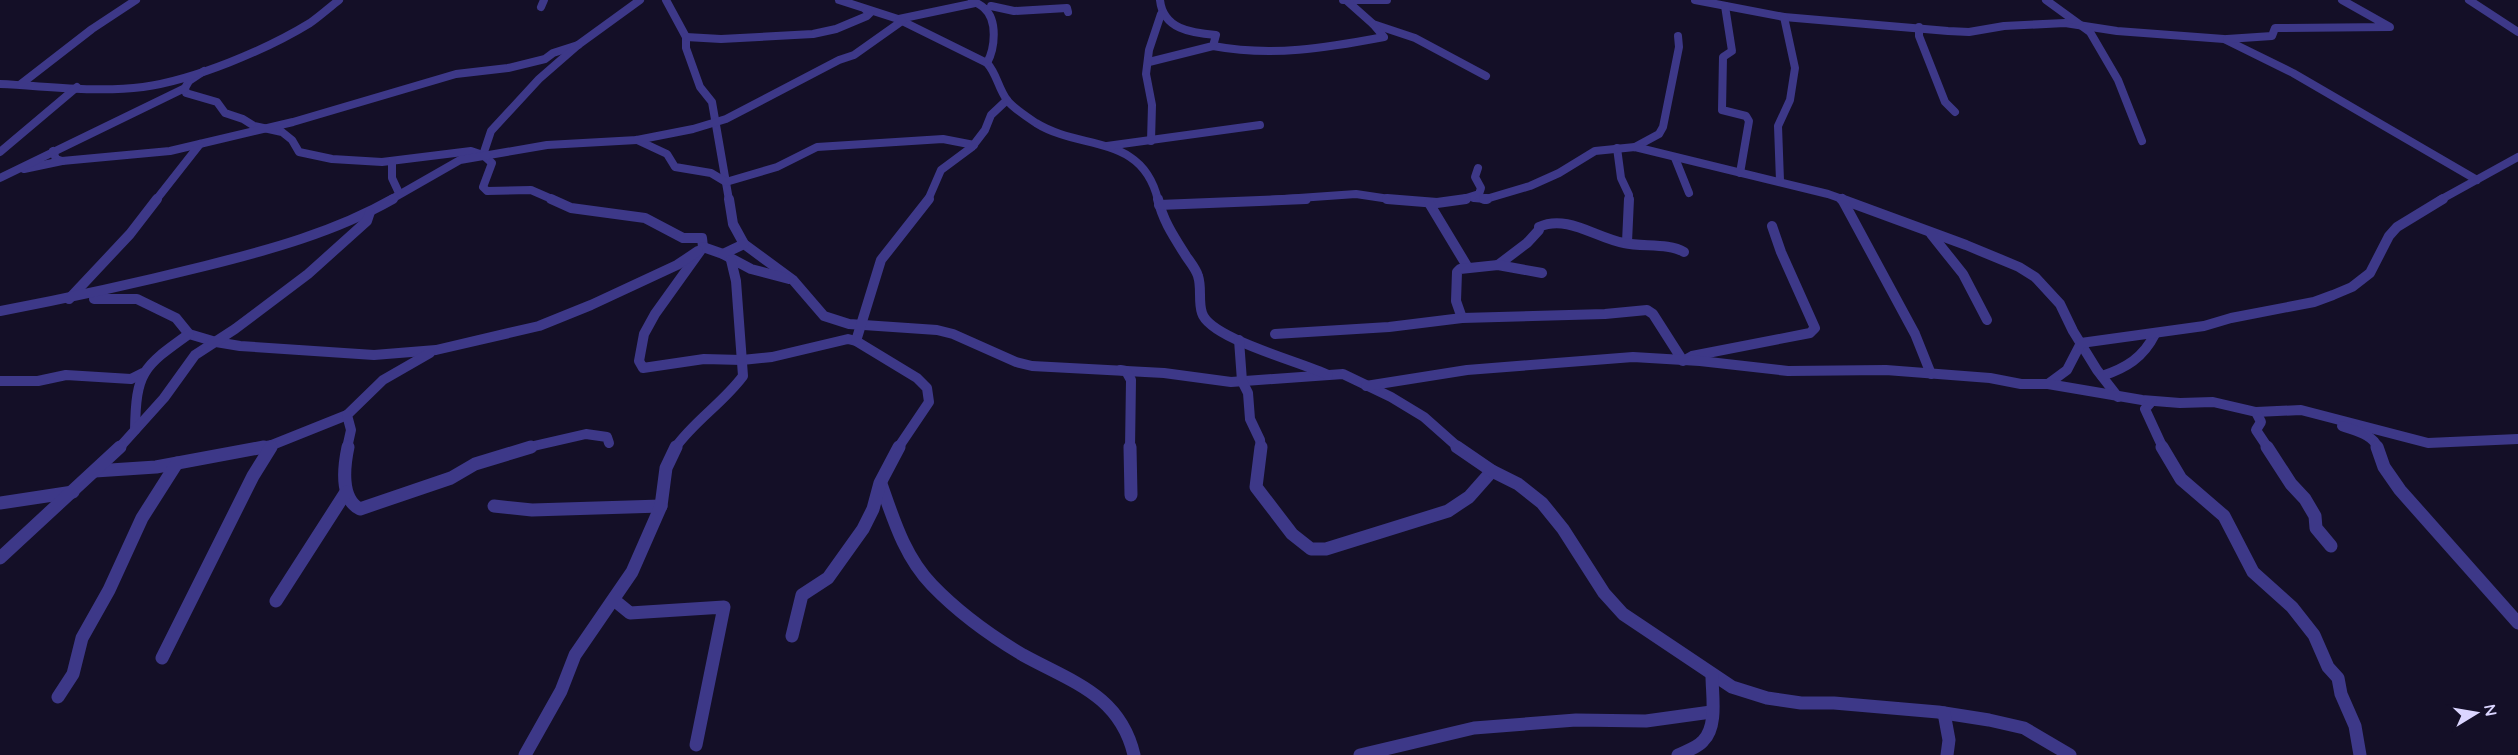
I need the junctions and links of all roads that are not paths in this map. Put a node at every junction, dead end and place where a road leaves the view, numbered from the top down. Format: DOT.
graph roads {
  1 [pos="136,0"];
  2 [pos="339,0"];
  3 [pos="640,0"];
  4 [pos="666,0"];
  5 [pos="839,0"];
  6 [pos="1160,0"];
  7 [pos="1340,0"];
  8 [pos="1346,0"];
  9 [pos="1387,0"];
  10 [pos="1695,0"];
  11 [pos="2046,0"];
  12 [pos="2342,0"];
  13 [pos="2469,0"];
  14 [pos="973,2"];
  15 [pos="991,6"];
  16 [pos="1725,6"];
  17 [pos="866,9"];
  18 [pos="1068,12"];
  19 [pos="1161,14"];
  20 [pos="1784,17"];
  21 [pos="900,20"];
  22 [pos="1374,24"];
  23 [pos="1919,27"];
  24 [pos="2086,27"];
  25 [pos="2518,32"];
  26 [pos="1678,36"];
  27 [pos="686,37"];
  28 [pos="2224,39"];
  29 [pos="578,45"];
  30 [pos="1213,46"];
  31 [pos="1149,62"];
  32 [pos="987,63"];
  33 [pos="204,71"];
  34 [pos="1486,76"];
  35 [pos="0,84"];
  36 [pos="21,84"];
  37 [pos="77,87"];
  38 [pos="185,88"];
  39 [pos="1006,100"];
  40 [pos="1955,112"];
  41 [pos="715,123"];
  42 [pos="1260,125"];
  43 [pos="262,129"];
  44 [pos="637,140"];
  45 [pos="1151,141"];
  46 [pos="2142,141"];
  47 [pos="200,144"];
  48 [pos="974,145"];
  49 [pos="1107,146"];
  50 [pos="1635,147"];
  51 [pos="1617,148"];
  52 [pos="53,151"];
  53 [pos="0,152"];
  54 [pos="483,155"];
  55 [pos="2518,157"];
  56 [pos="1675,158"];
  57 [pos="62,161"];
  58 [pos="392,161"];
  59 [pos="1478,168"];
  60 [pos="13,171"];
  61 [pos="1740,173"];
  62 [pos="0,178"];
  63 [pos="2477,180"];
  64 [pos="726,182"];
  65 [pos="1780,182"];
  66 [pos="1689,193"];
  67 [pos="399,194"];
  68 [pos="1474,198"];
  69 [pos="1842,198"];
  70 [pos="1429,203"];
  71 [pos="1159,204"];
  72 [pos="370,212"];
  73 [pos="1772,226"];
  74 [pos="1931,233"];
  75 [pos="1627,242"];
  76 [pos="744,244"];
  77 [pos="703,247"];
  78 [pos="1684,252"];
  79 [pos="727,257"];
  80 [pos="1498,265"];
  81 [pos="1467,266"];
  82 [pos="1542,273"];
  83 [pos="793,280"];
  84 [pos="69,299"];
  85 [pos="0,311"];
  86 [pos="1462,318"];
  87 [pos="1987,320"];
  88 [pos="861,323"];
  89 [pos="189,334"];
  90 [pos="1275,334"];
  91 [pos="2155,334"];
  92 [pos="1239,340"];
  93 [pos="856,341"];
  94 [pos="216,342"];
  95 [pos="2081,343"];
  96 [pos="436,350"];
  97 [pos="742,360"];
  98 [pos="1683,361"];
  99 [pos="1114,369"];
  100 [pos="144,373"];
  101 [pos="1930,374"];
  102 [pos="1328,375"];
  103 [pos="2102,376"];
  104 [pos="0,381"];
  105 [pos="1242,381"];
  106 [pos="2048,384"];
  107 [pos="1366,386"];
  108 [pos="2118,397"];
  109 [pos="2152,401"];
  110 [pos="2256,412"];
  111 [pos="2318,414"];
  112 [pos="347,415"];
  113 [pos="135,430"];
  114 [pos="2518,439"];
  115 [pos="609,443"];
  116 [pos="272,445"];
  117 [pos="177,464"];
  118 [pos="95,471"];
  119 [pos="1492,471"];
  120 [pos="880,483"];
  121 [pos="74,492"];
  122 [pos="346,492"];
  123 [pos="1131,495"];
  124 [pos="0,503"];
  125 [pos="494,506"];
  126 [pos="661,506"];
  127 [pos="2331,546"];
  128 [pos="0,558"];
  129 [pos="614,600"];
  130 [pos="276,601"];
  131 [pos="2518,623"];
  132 [pos="792,636"];
  133 [pos="162,658"];
  134 [pos="1712,676"];
  135 [pos="58,697"];
  136 [pos="1711,712"];
  137 [pos="1944,712"];
  138 [pos="696,745"];
  139 [pos="525,755"];
  140 [pos="1134,755"];
  141 [pos="1360,755"];
  142 [pos="1678,755"];
  143 [pos="1947,755"];
  144 [pos="2070,755"];
  145 [pos="2360,755"];
  1 -- 36 [label="street"];
  2 -- 33 [label="street"];
  3 -- 29 [label="street"];
  4 -- 27 [label="street"];
  5 -- 17 [label="street"];
  6 -- 19 [label="street"];
  7 -- 8 [label="street"];
  8 -- 9 [label="street"];
  8 -- 22 [label="street"];
  10 -- 16 [label="street"];
  11 -- 24 [label="street"];
  12 -- 28 [label="street"];
  13 -- 25 [label="street"];
  14 -- 15 [label="street"];
  14 -- 21 [label="street"];
  15 -- 18 [label="street"];
  15 -- 32 [label="street"];
  16 -- 20 [label="street"];
  16 -- 61 [label="street"];
  17 -- 21 [label="street"];
  17 -- 27 [label="street"];
  19 -- 30 [label="street"];
  19 -- 31 [label="street"];
  20 -- 23 [label="street"];
  20 -- 65 [label="street"];
  21 -- 32 [label="street"];
  21 -- 41 [label="street"];
  22 -- 30 [label="street"];
  22 -- 34 [label="street"];
  23 -- 24 [label="street"];
  23 -- 40 [label="street"];
  24 -- 28 [label="street"];
  24 -- 46 [label="street"];
  26 -- 50 [label="street"];
  27 -- 41 [label="street"];
  28 -- 63 [label="street"];
  29 -- 43 [label="street"];
  29 -- 54 [label="street"];
  30 -- 31 [label="street"];
  31 -- 45 [label="street"];
  32 -- 39 [label="street"];
  33 -- 37 [label="street"];
  33 -- 38 [label="street"];
  35 -- 36 [label="street"];
  36 -- 37 [label="street"];
  37 -- 53 [label="street"];
  38 -- 43 [label="street"];
  38 -- 52 [label="street"];
  39 -- 48 [label="street"];
  39 -- 49 [label="street"];
  41 -- 44 [label="street"];
  41 -- 64 [label="street"];
  42 -- 45 [label="street"];
  43 -- 47 [label="street"];
  43 -- 58 [label="street"];
  44 -- 54 [label="street"];
  44 -- 64 [label="street"];
  45 -- 49 [label="street"];
  47 -- 57 [label="street"];
  47 -- 84 [label="street"];
  48 -- 64 [label="street"];
  48 -- 88 [label="street"];
  49 -- 71 [label="street"];
  50 -- 51 [label="street"];
  50 -- 56 [label="street"];
  51 -- 68 [label="street"];
  51 -- 75 [label="street"];
  52 -- 57 [label="street"];
  52 -- 60 [label="street"];
  54 -- 58 [label="street"];
  54 -- 67 [label="street"];
  54 -- 77 [label="street"];
  55 -- 63 [label="street"];
  56 -- 61 [label="street"];
  56 -- 66 [label="street"];
  57 -- 60 [label="street"];
  58 -- 67 [label="street"];
  59 -- 68 [label="street"];
  60 -- 62 [label="street"];
  61 -- 65 [label="street"];
  63 -- 91 [label="street"];
  64 -- 76 [label="street"];
  65 -- 69 [label="street"];
  67 -- 72 [label="street"];
  68 -- 70 [label="street"];
  69 -- 74 [label="street"];
  69 -- 101 [label="street"];
  70 -- 71 [label="street"];
  70 -- 81 [label="street"];
  71 -- 92 [label="street"];
  72 -- 84 [label="street"];
  72 -- 94 [label="street"];
  73 -- 98 [label="street"];
  74 -- 87 [label="street"];
  74 -- 95 [label="street"];
  75 -- 78 [label="street"];
  75 -- 80 [label="street"];
  76 -- 79 [label="street"];
  76 -- 83 [label="street"];
  77 -- 79 [label="street"];
  77 -- 96 [label="street"];
  77 -- 97 [label="street"];
  79 -- 83 [label="street"];
  79 -- 97 [label="street"];
  80 -- 81 [label="street"];
  80 -- 82 [label="street"];
  81 -- 86 [label="street"];
  83 -- 88 [label="street"];
  84 -- 85 [label="street"];
  84 -- 89 [label="street"];
  86 -- 90 [label="street"];
  86 -- 98 [label="street"];
  88 -- 93 [label="street"];
  88 -- 99 [label="street"];
  89 -- 94 [label="street"];
  89 -- 100 [label="street"];
  91 -- 95 [label="street"];
  91 -- 103 [label="street"];
  92 -- 102 [label="street"];
  92 -- 105 [label="street"];
  93 -- 97 [label="street"];
  93 -- 120 [label="street"];
  94 -- 96 [label="street"];
  94 -- 113 [label="street"];
  95 -- 103 [label="street"];
  95 -- 106 [label="street"];
  96 -- 112 [label="street"];
  97 -- 126 [label="street"];
  98 -- 101 [label="street"];
  98 -- 107 [label="street"];
  99 -- 105 [label="street"];
  99 -- 123 [label="street"];
  100 -- 104 [label="street"];
  100 -- 113 [label="street"];
  101 -- 106 [label="street"];
  102 -- 105 [label="street"];
  102 -- 107 [label="street"];
  103 -- 108 [label="street"];
  105 -- 119 [label="street"];
  106 -- 108 [label="street"];
  107 -- 119 [label="street"];
  108 -- 109 [label="street"];
  109 -- 110 [label="street"];
  109 -- 145 [label="street"];
  110 -- 111 [label="street"];
  110 -- 127 [label="street"];
  111 -- 114 [label="street"];
  111 -- 131 [label="street"];
  112 -- 116 [label="street"];
  112 -- 122 [label="street"];
  113 -- 118 [label="street"];
  115 -- 122 [label="street"];
  116 -- 117 [label="street"];
  116 -- 133 [label="street"];
  117 -- 118 [label="street"];
  117 -- 135 [label="street"];
  118 -- 121 [label="street"];
  119 -- 134 [label="street"];
  120 -- 132 [label="street"];
  120 -- 140 [label="street"];
  121 -- 124 [label="street"];
  121 -- 128 [label="street"];
  122 -- 130 [label="street"];
  125 -- 126 [label="street"];
  126 -- 129 [label="street"];
  129 -- 138 [label="street"];
  129 -- 139 [label="street"];
  134 -- 136 [label="street"];
  134 -- 137 [label="street"];
  136 -- 141 [label="street"];
  136 -- 142 [label="street"];
  137 -- 143 [label="street"];
  137 -- 144 [label="street"];
}
